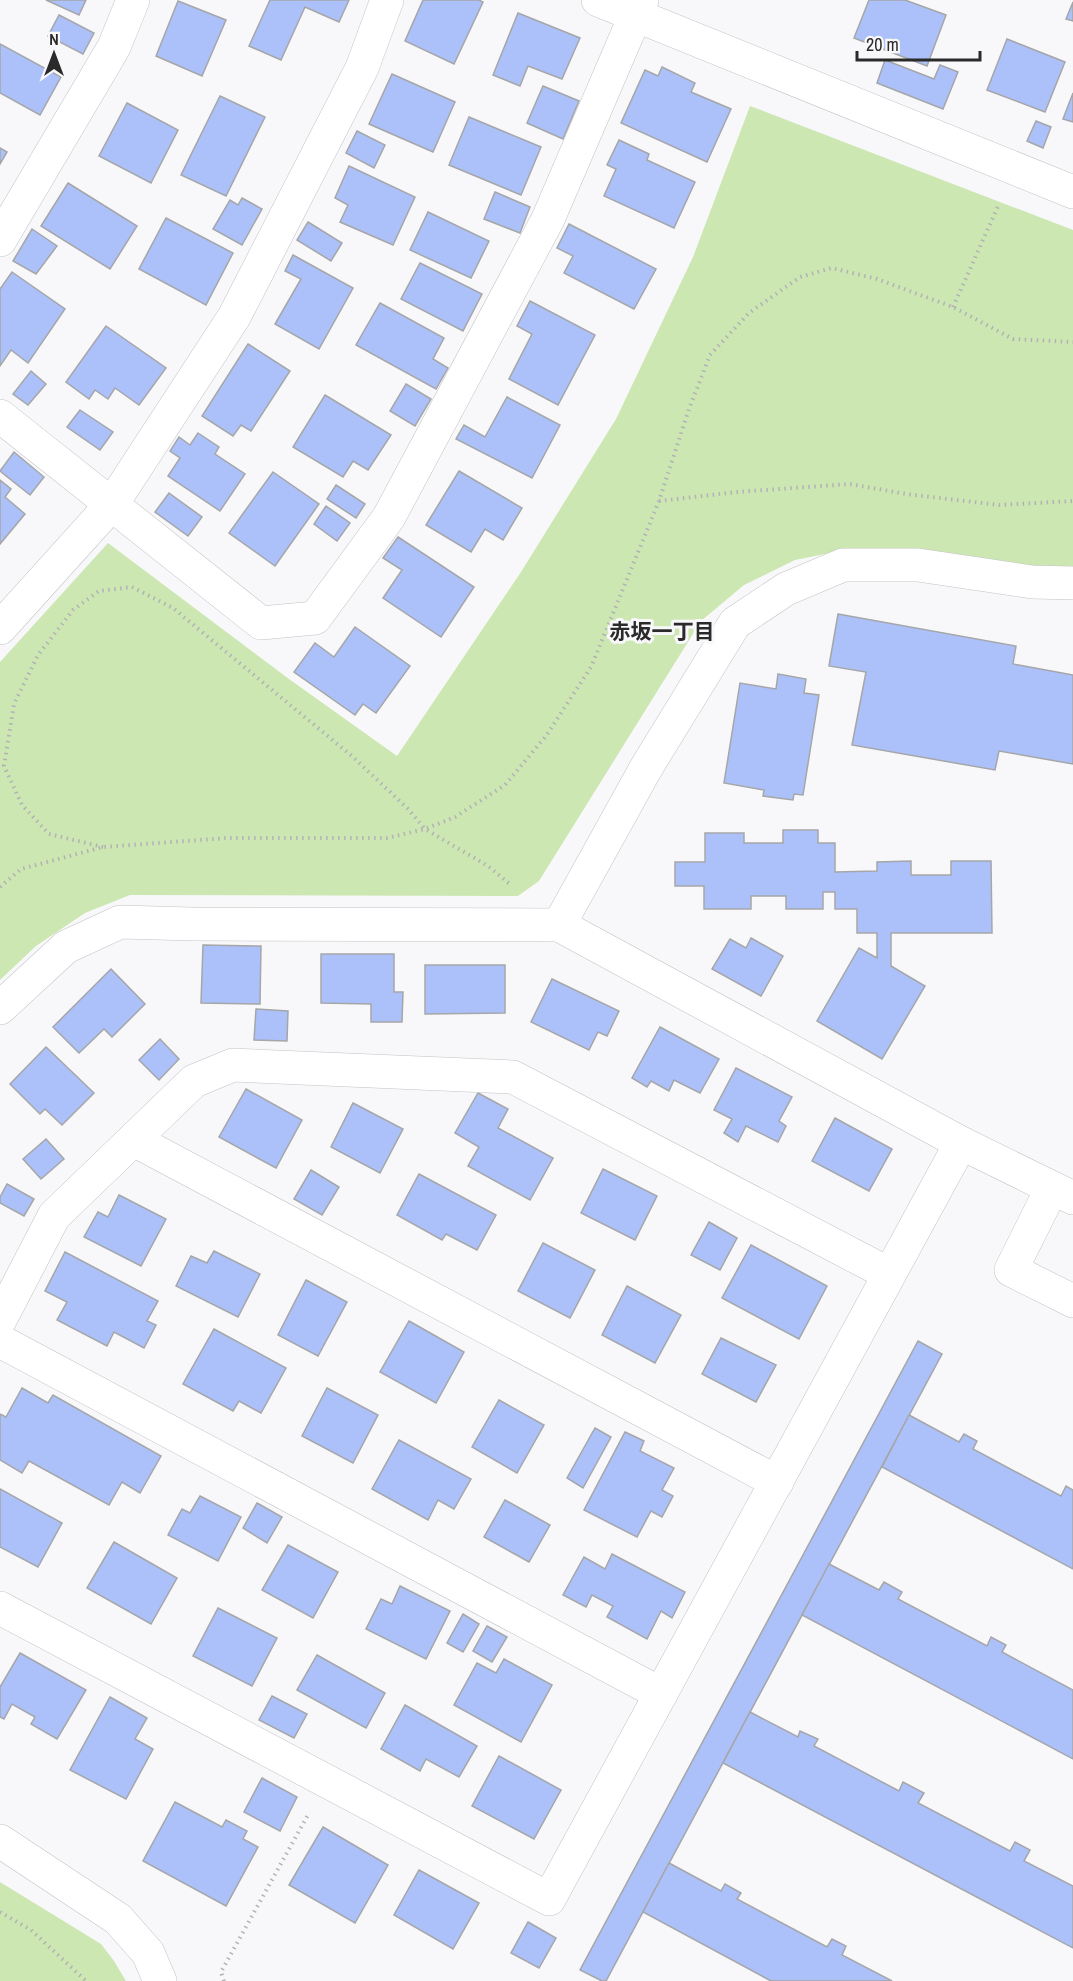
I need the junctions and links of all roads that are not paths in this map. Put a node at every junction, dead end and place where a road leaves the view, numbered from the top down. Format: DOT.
graph roads {
  1 [pos="133,0"];
  2 [pos="387,0"];
  3 [pos="598,0"];
  4 [pos="639,7"];
  5 [pos="1073,192"];
  6 [pos="0,240"];
  7 [pos="0,416"];
  8 [pos="112,504"];
  9 [pos="1073,583"];
  10 [pos="0,628"];
  11 [pos="559,925"];
  12 [pos="0,1008"];
  13 [pos="134,1140"];
  14 [pos="961,1143"];
  15 [pos="1062,1193"];
  16 [pos="890,1274"];
  17 [pos="1073,1301"];
  18 [pos="0,1320"];
  19 [pos="0,1341"];
  20 [pos="777,1482"];
  21 [pos="0,1608"];
  22 [pos="661,1694"];
  23 [pos="0,1841"];
  24 [pos="160,1981"];
  1 -- 6 [label="street"];
  2 -- 8 [label="street"];
  3 -- 4 [label="street"];
  4 -- 5 [label="street"];
  4 -- 8 [label="street"];
  7 -- 8 [label="street"];
  8 -- 10 [label="street"];
  9 -- 11 [label="street"];
  11 -- 12 [label="street"];
  11 -- 14 [label="street"];
  13 -- 16 [label="street"];
  13 -- 18 [label="street"];
  13 -- 20 [label="street"];
  14 -- 15 [label="street"];
  14 -- 16 [label="street"];
  15 -- 17 [label="street"];
  16 -- 20 [label="street"];
  19 -- 22 [label="street"];
  20 -- 22 [label="street"];
  21 -- 22 [label="street"];
  23 -- 24 [label="street"];
}
